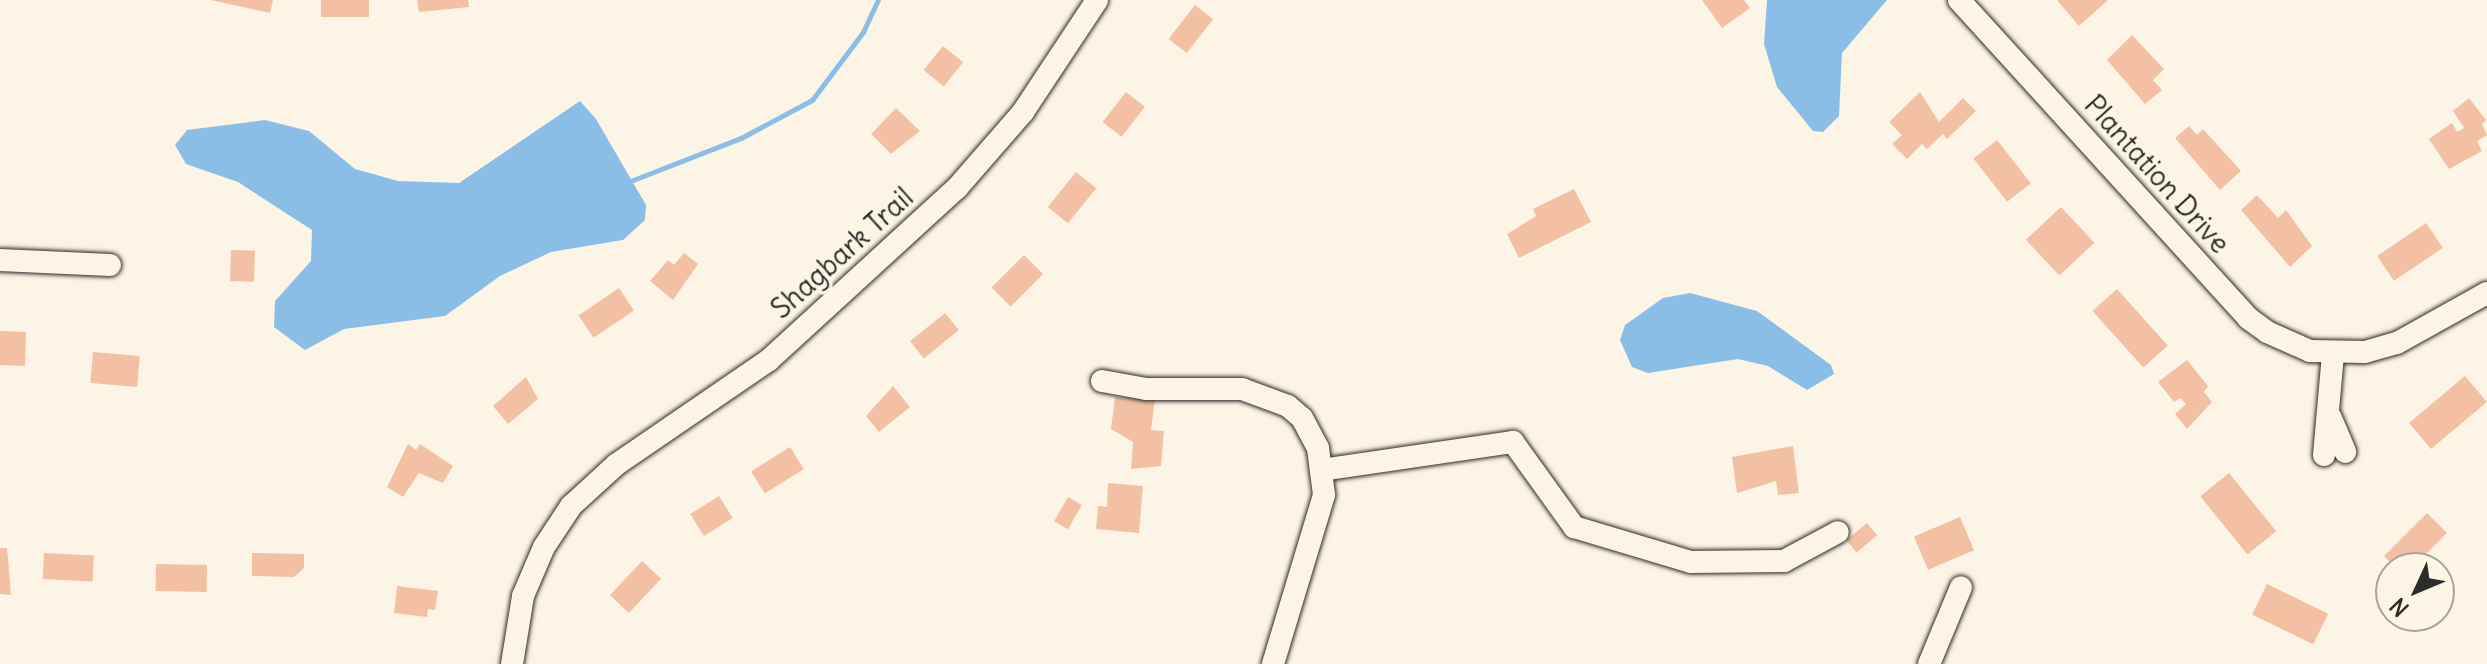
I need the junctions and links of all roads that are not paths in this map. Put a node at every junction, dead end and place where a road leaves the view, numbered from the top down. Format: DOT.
graph roads {
  1 [pos="1097,0"];
  2 [pos="1959,0"];
  3 [pos="0,260"];
  4 [pos="110,265"];
  5 [pos="2487,293"];
  6 [pos="2333,354"];
  7 [pos="1102,381"];
  8 [pos="2334,453"];
  9 [pos="1321,470"];
  10 [pos="1838,532"];
  11 [pos="1961,587"];
  12 [pos="512,664"];
  13 [pos="1273,664"];
  14 [pos="1929,664"];
  1 -- 12 [label="street, Shagbark Trail"];
  2 -- 6 [label="street, Plantation Drive"];
  3 -- 4 [label="street"];
  5 -- 6 [label="street, Plantation Drive"];
  6 -- 8 [label="street"];
  7 -- 9 [label="street"];
  9 -- 10 [label="street"];
  9 -- 13 [label="street"];
  11 -- 14 [label="street"];
}
